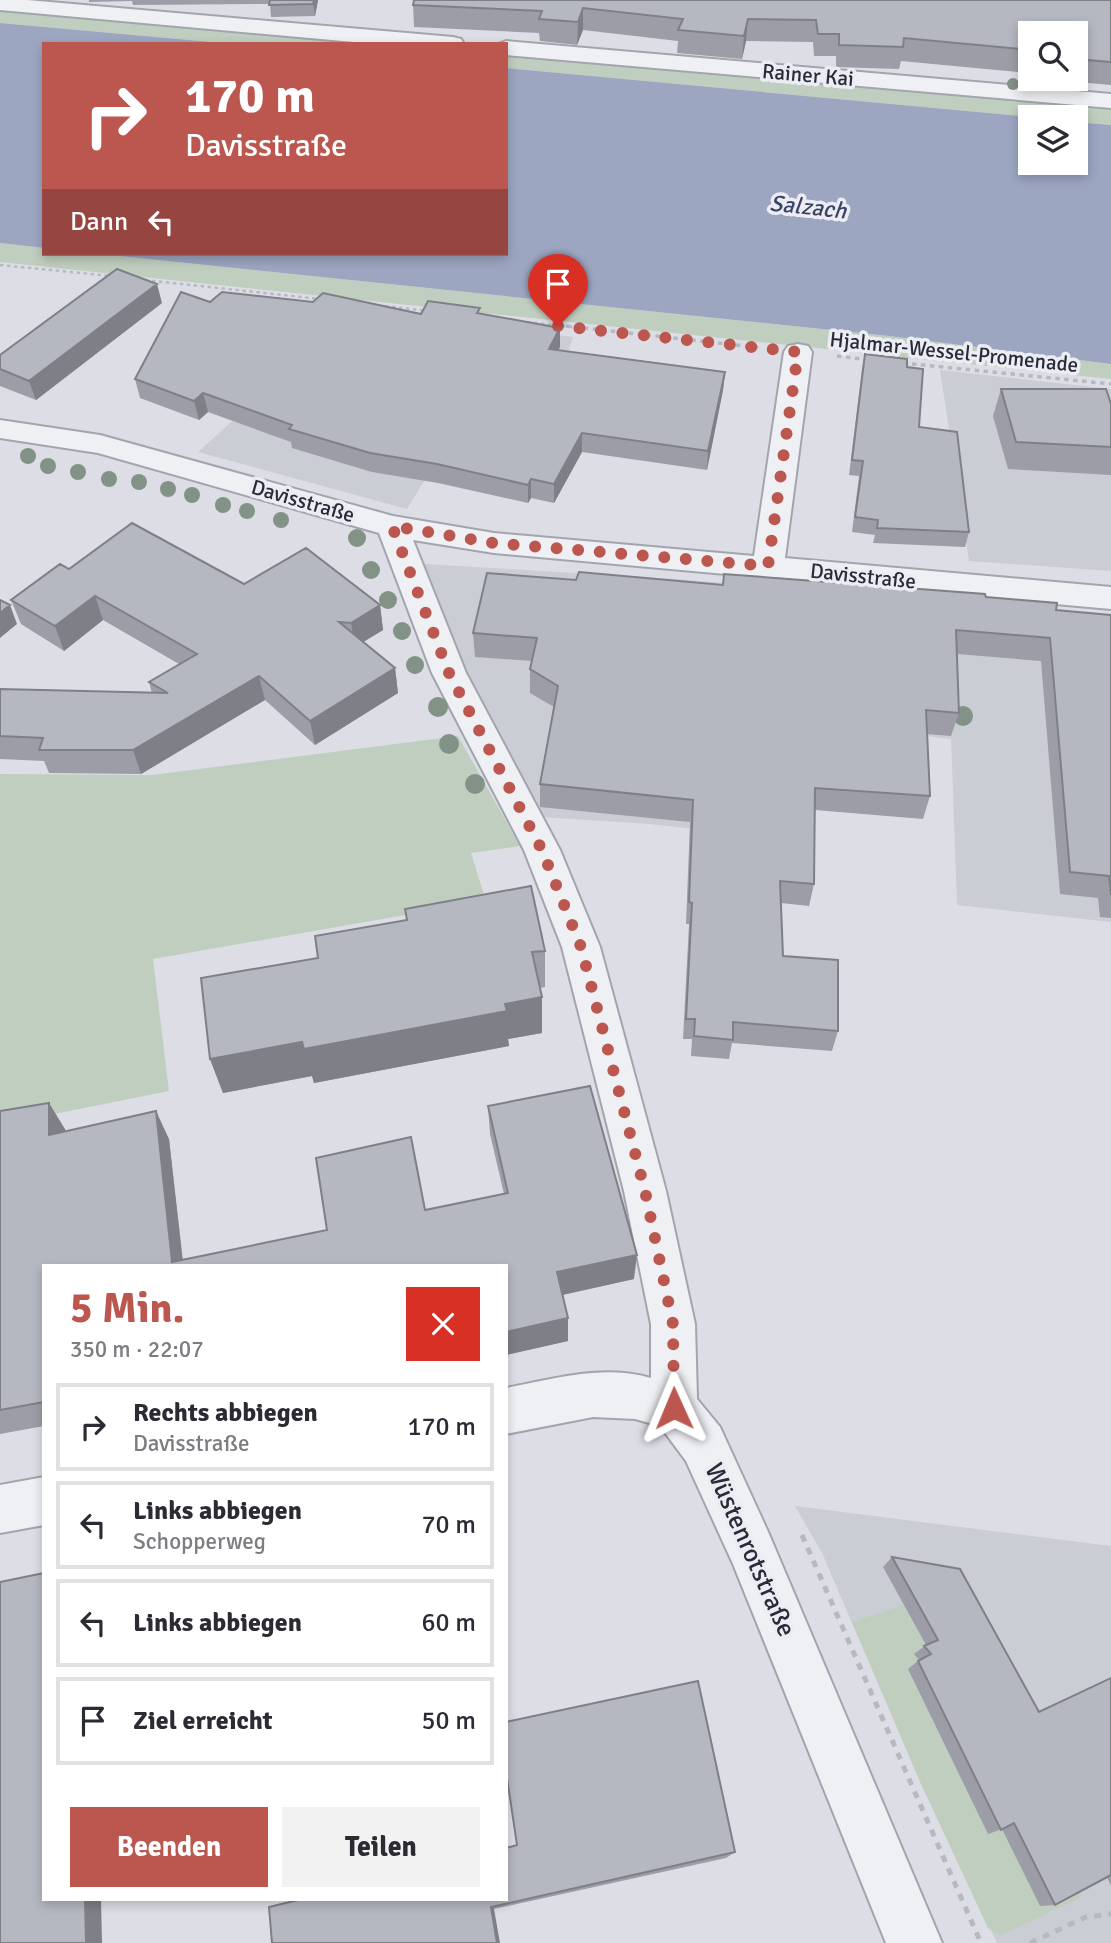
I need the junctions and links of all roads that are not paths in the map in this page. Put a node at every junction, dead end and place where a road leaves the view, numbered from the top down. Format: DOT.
graph roads {
  1 [pos="239,0"];
  2 [pos="0,4"];
  3 [pos="233,23"];
  4 [pos="432,42"];
  5 [pos="508,48"];
  6 [pos="1111,102"];
  7 [pos="798,352"];
  8 [pos="0,429"];
  9 [pos="392,526"];
  10 [pos="768,566"];
  11 [pos="1111,598"];
  12 [pos="674,1408"];
  13 [pos="508,1411"];
  14 [pos="42,1501"];
  15 [pos="0,1509"];
  16 [pos="914,1943"];
  1 -- 3 [label="street"];
  2 -- 3 [label="street"];
  3 -- 4 [label="street"];
  5 -- 6 [label="street, Rainer Kai"];
  7 -- 10 [label="street"];
  8 -- 9 [label="street, Davisstraße"];
  9 -- 10 [label="street, Davisstraße"];
  9 -- 12 [label="street"];
  10 -- 11 [label="street, Davisstraße"];
  12 -- 13 [label="street"];
  12 -- 16 [label="street, Wüstenrotstraße"];
  14 -- 15 [label="street"];
}
